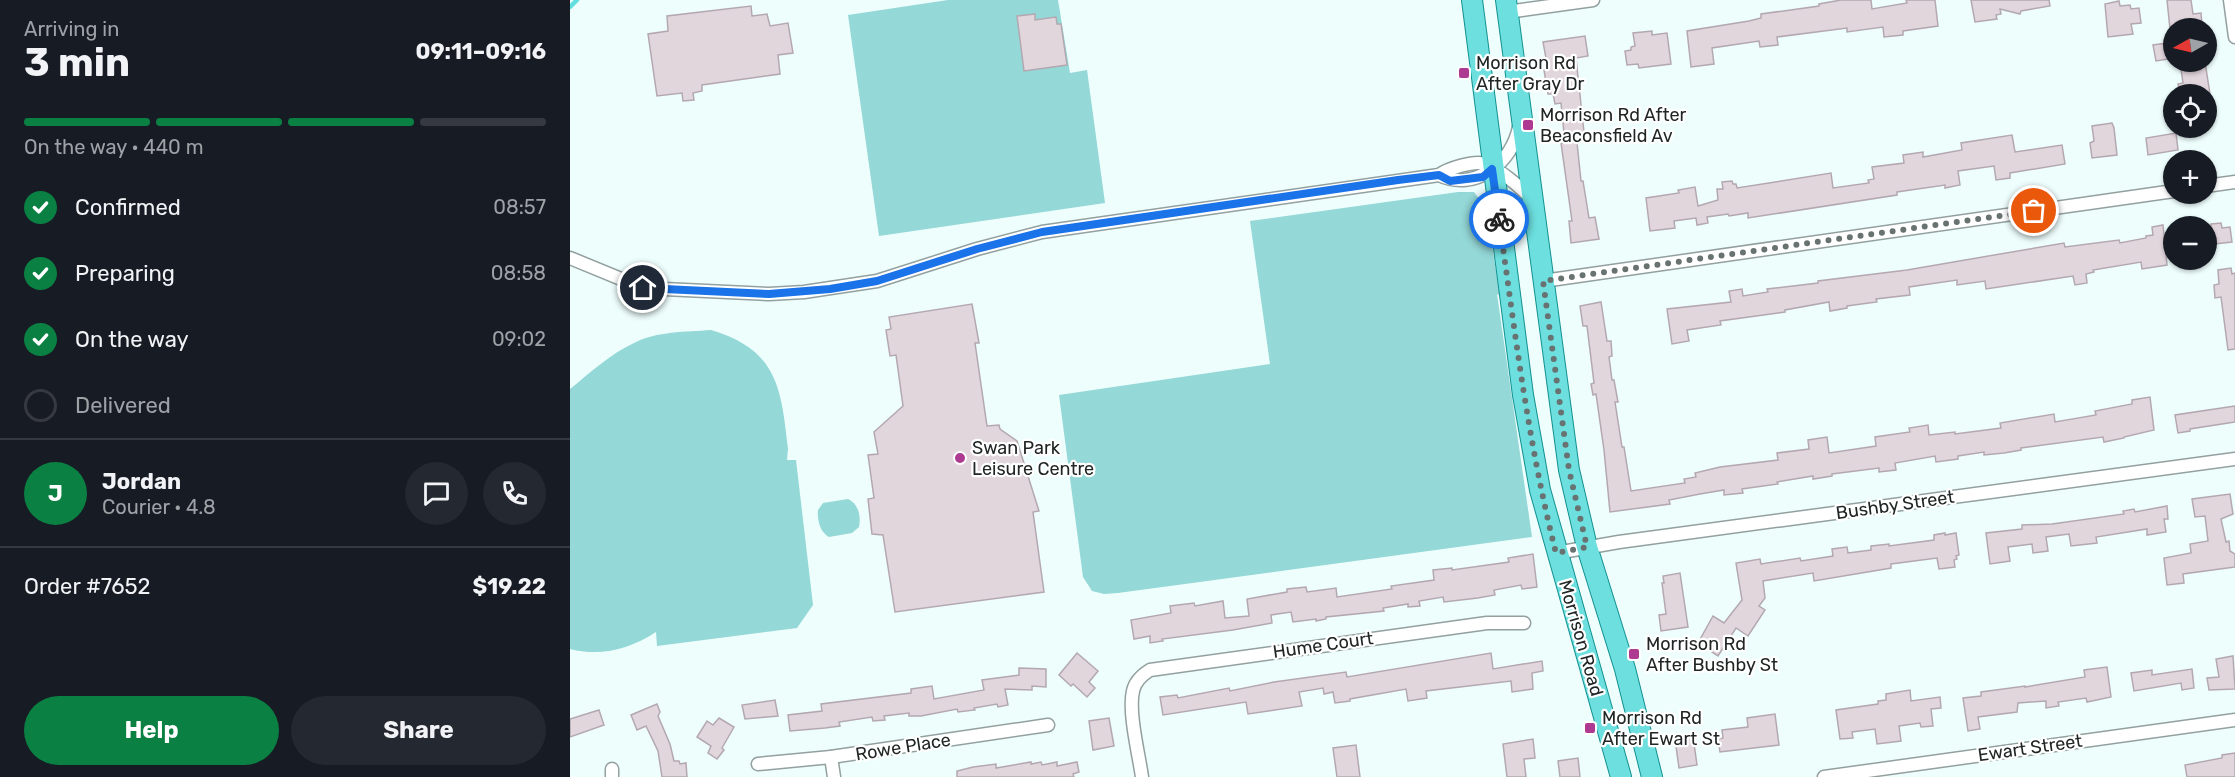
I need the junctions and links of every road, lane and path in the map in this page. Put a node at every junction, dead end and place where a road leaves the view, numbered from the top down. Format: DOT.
graph roads {
  1 [pos="1472,0"];
  2 [pos="1593,0"];
  3 [pos="2230,0"];
  4 [pos="1507,6"];
  5 [pos="2235,37"];
  6 [pos="1521,116"];
  7 [pos="1492,169"];
  8 [pos="2235,182"];
  9 [pos="2217,184"];
  10 [pos="2163,193"];
  11 [pos="1532,200"];
  12 [pos="570,258"];
  13 [pos="1543,281"];
  14 [pos="2235,459"];
  15 [pos="1587,547"];
  16 [pos="1556,553"];
  17 [pos="1524,623"];
  18 [pos="2235,720"];
  19 [pos="1048,725"];
  20 [pos="831,758"];
  21 [pos="758,764"];
  22 [pos="834,777"];
  23 [pos="1142,777"];
  24 [pos="1622,777"];
  25 [pos="1652,777"];
  26 [pos="1824,777"];
  1 -- 7 [label="main road, Morrison Road"];
  2 -- 4 [label="street"];
  3 -- 5 [label="street"];
  4 -- 6 [label="main road, Morrison Road"];
  6 -- 7 [label="street"];
  6 -- 11 [label="main road, Morrison Road"];
  7 -- 11 [label="street"];
  7 -- 12 [label="street"];
  7 -- 16 [label="main road, Morrison Road"];
  8 -- 9 [label="street"];
  10 -- 13 [label="street"];
  11 -- 13 [label="main road, Morrison Road"];
  13 -- 15 [label="main road, Morrison Road"];
  14 -- 15 [label="street, Bushby Street"];
  15 -- 16 [label="street, Bushby Street"];
  15 -- 25 [label="main road, Morrison Road"];
  16 -- 24 [label="main road, Morrison Road"];
  17 -- 23 [label="street, Hume Court"];
  18 -- 26 [label="street, Ewart Street"];
  19 -- 20 [label="street, Rowe Place"];
  20 -- 21 [label="street, Rowe Place"];
  20 -- 22 [label="street"];
}
